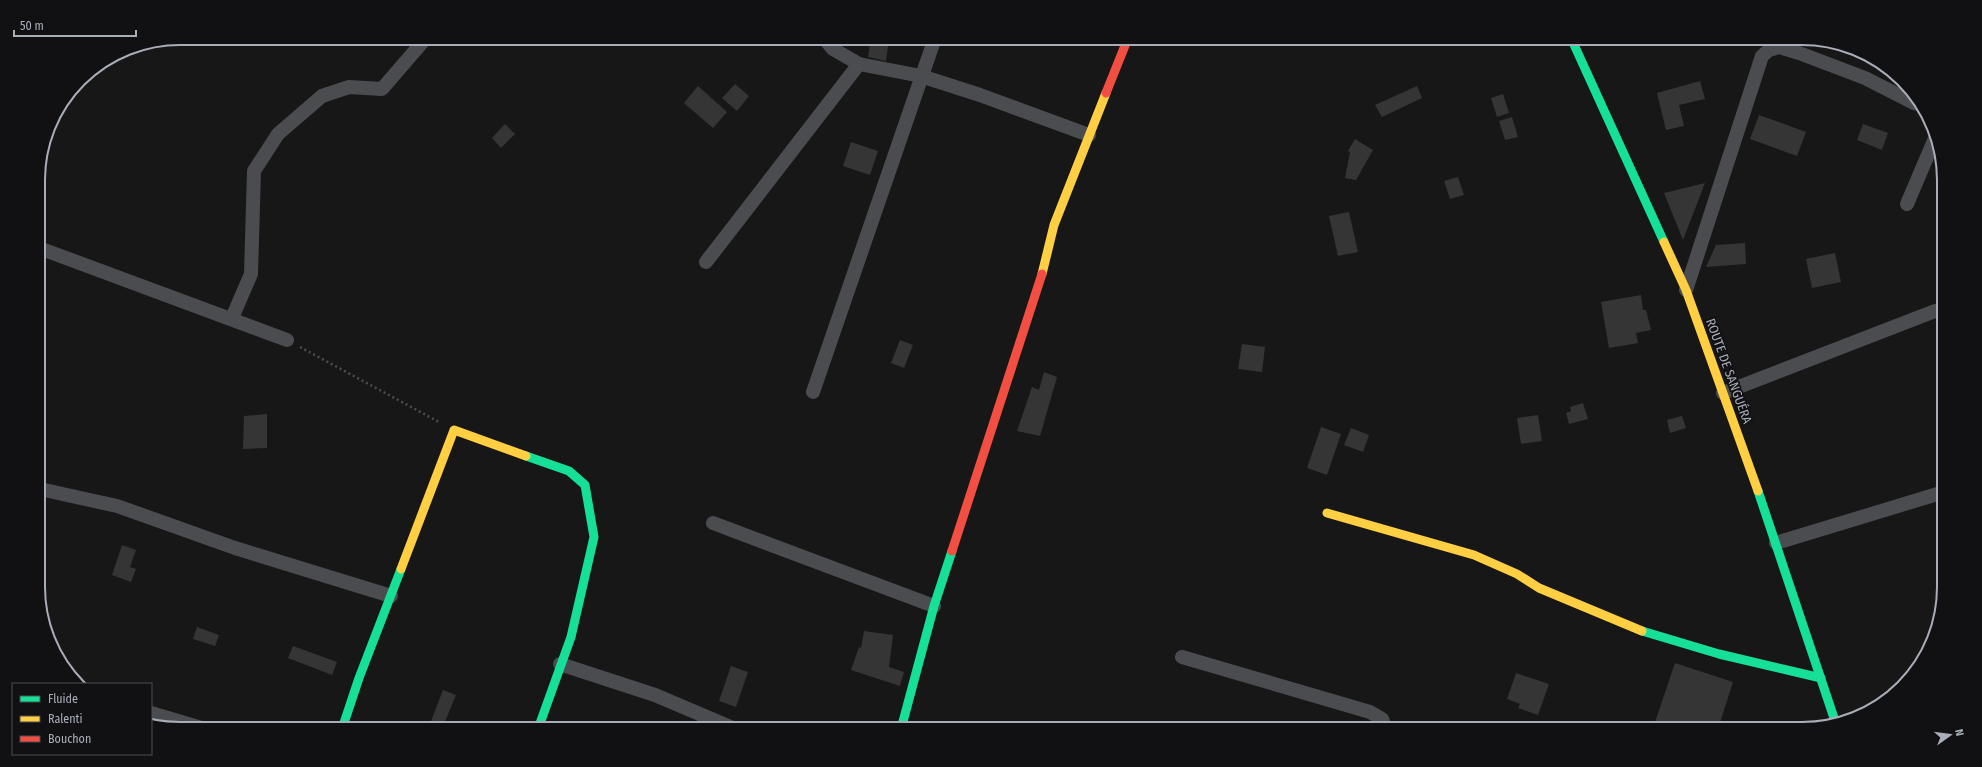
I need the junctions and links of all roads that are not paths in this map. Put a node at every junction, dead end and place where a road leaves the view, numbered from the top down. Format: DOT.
graph roads {
  1 [pos="420,45"];
  2 [pos="830,45"];
  3 [pos="932,45"];
  4 [pos="1125,45"];
  5 [pos="1574,45"];
  6 [pos="859,64"];
  7 [pos="921,76"];
  8 [pos="1911,102"];
  9 [pos="1089,135"];
  10 [pos="1932,145"];
  11 [pos="1907,204"];
  12 [pos="45,250"];
  13 [pos="706,262"];
  14 [pos="1686,290"];
  15 [pos="1934,312"];
  16 [pos="232,318"];
  17 [pos="287,340"];
  18 [pos="813,392"];
  19 [pos="1723,393"];
  20 [pos="45,490"];
  21 [pos="1937,494"];
  22 [pos="1327,513"];
  23 [pos="713,523"];
  24 [pos="1776,543"];
  25 [pos="391,596"];
  26 [pos="934,606"];
  27 [pos="1182,657"];
  28 [pos="560,664"];
  29 [pos="1821,678"];
  30 [pos="152,713"];
  31 [pos="1834,718"];
  32 [pos="181,722"];
  33 [pos="345,722"];
  34 [pos="540,722"];
  35 [pos="719,722"];
  36 [pos="904,722"];
  37 [pos="1383,722"];
  1 -- 16 [label="street"];
  2 -- 6 [label="street"];
  3 -- 7 [label="street"];
  4 -- 9 [label="street"];
  5 -- 14 [label="street, ROUTE DE SANGUÉRA"];
  6 -- 7 [label="street"];
  6 -- 13 [label="street"];
  7 -- 9 [label="street"];
  7 -- 18 [label="street"];
  8 -- 14 [label="street"];
  9 -- 26 [label="street"];
  10 -- 11 [label="street"];
  12 -- 16 [label="street"];
  14 -- 19 [label="street, ROUTE DE SANGUÉRA"];
  15 -- 19 [label="street"];
  16 -- 17 [label="street"];
  19 -- 24 [label="street, ROUTE DE SANGUÉRA"];
  20 -- 25 [label="street"];
  21 -- 24 [label="street"];
  22 -- 29 [label="street"];
  23 -- 26 [label="street"];
  24 -- 29 [label="street, ROUTE DE SANGUÉRA"];
  25 -- 28 [label="street"];
  25 -- 33 [label="street"];
  26 -- 36 [label="street"];
  27 -- 37 [label="street"];
  28 -- 34 [label="street"];
  28 -- 35 [label="street"];
  29 -- 31 [label="street, ROUTE DE SANGUÉRA"];
  30 -- 32 [label="street"];
}
